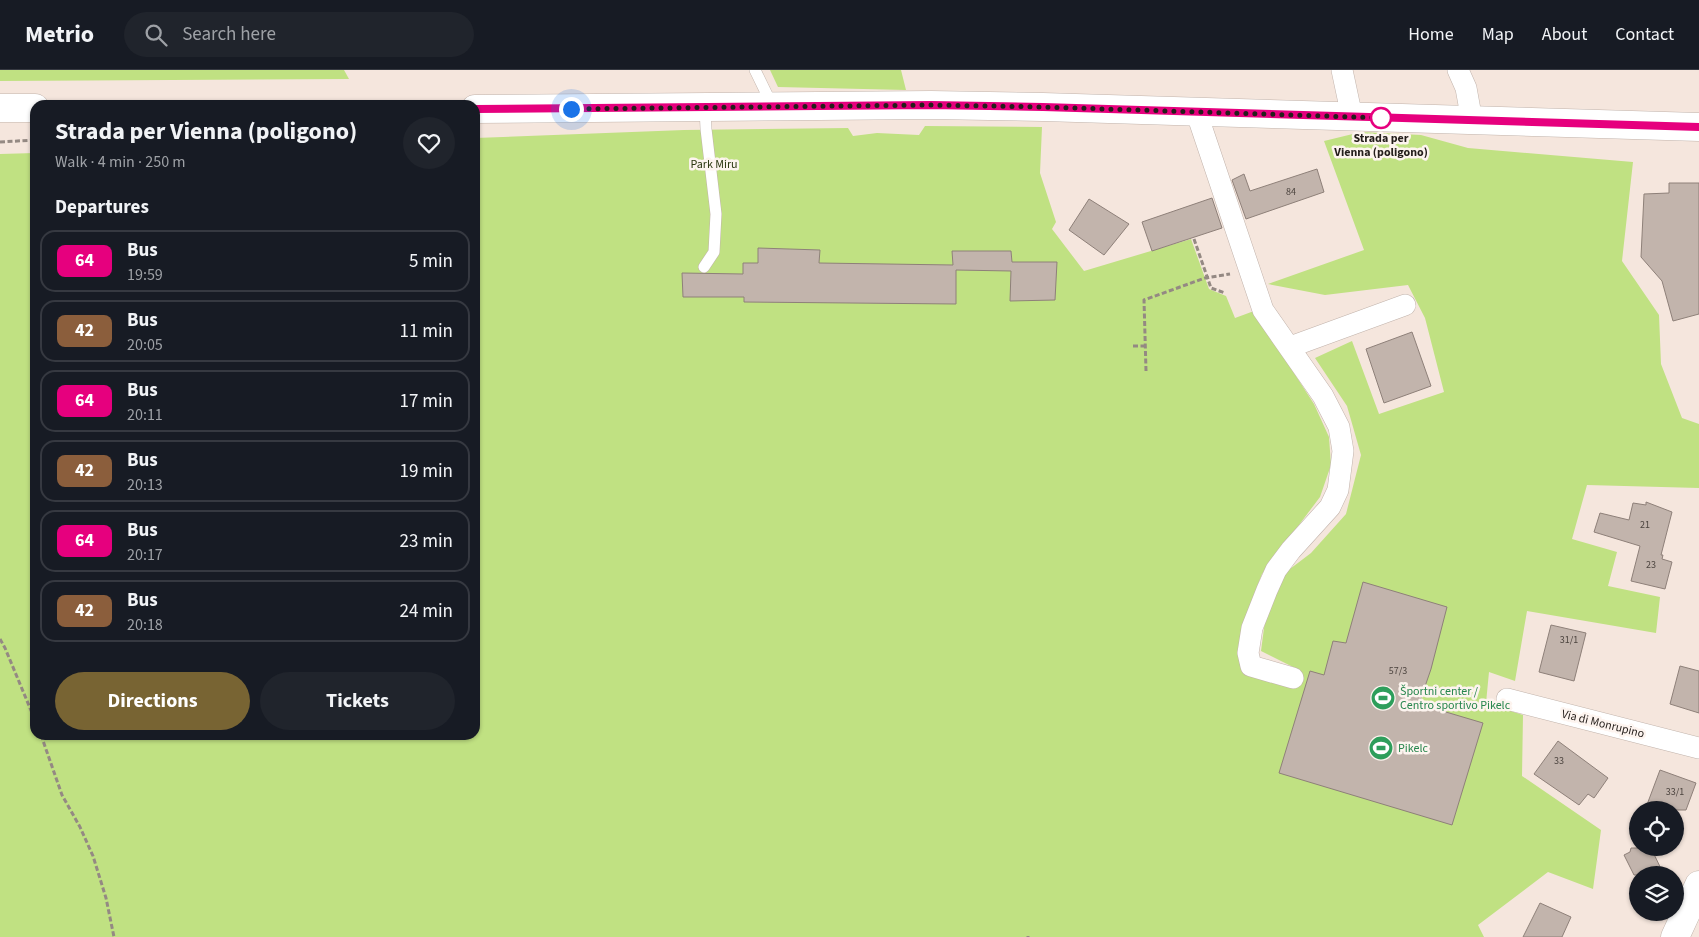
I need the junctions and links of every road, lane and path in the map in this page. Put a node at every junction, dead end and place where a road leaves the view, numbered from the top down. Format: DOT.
graph roads {
  1 [pos="755,70"];
  2 [pos="1342,70"];
  3 [pos="1458,70"];
  4 [pos="705,107"];
  5 [pos="773,107"];
  6 [pos="0,108"];
  7 [pos="30,108"];
  8 [pos="480,109"];
  9 [pos="1196,111"];
  10 [pos="1352,117"];
  11 [pos="1472,121"];
  12 [pos="1699,127"];
  13 [pos="30,140"];
  14 [pos="0,142"];
  15 [pos="1194,239"];
  16 [pos="704,267"];
  17 [pos="1208,277"];
  18 [pos="1225,293"];
  19 [pos="1405,305"];
  20 [pos="1133,346"];
  21 [pos="1145,346"];
  22 [pos="1290,347"];
  23 [pos="1146,372"];
  24 [pos="0,639"];
  25 [pos="1292,678"];
  26 [pos="1507,699"];
  27 [pos="30,708"];
  28 [pos="42,740"];
  29 [pos="1699,748"];
  30 [pos="1699,885"];
  31 [pos="114,937"];
  32 [pos="1674,937"];
  1 -- 5 [label="lane"];
  2 -- 10 [label="street"];
  3 -- 11 [label="street"];
  4 -- 5 [label="main road"];
  4 -- 8 [label="main road"];
  4 -- 16 [label="lane"];
  5 -- 9 [label="main road"];
  6 -- 7 [label="main road"];
  9 -- 10 [label="main road"];
  9 -- 22 [label="street"];
  10 -- 11 [label="main road"];
  11 -- 12 [label="main road"];
  13 -- 14 [label="path"];
  15 -- 17 [label="path"];
  17 -- 18 [label="path"];
  17 -- 21 [label="path"];
  19 -- 22 [label="street"];
  20 -- 21 [label="path"];
  21 -- 23 [label="path"];
  22 -- 25 [label="street"];
  24 -- 27 [label="path"];
  26 -- 29 [label="street, Via di Monrupino"];
  28 -- 31 [label="path"];
  30 -- 32 [label="main road"];
}
